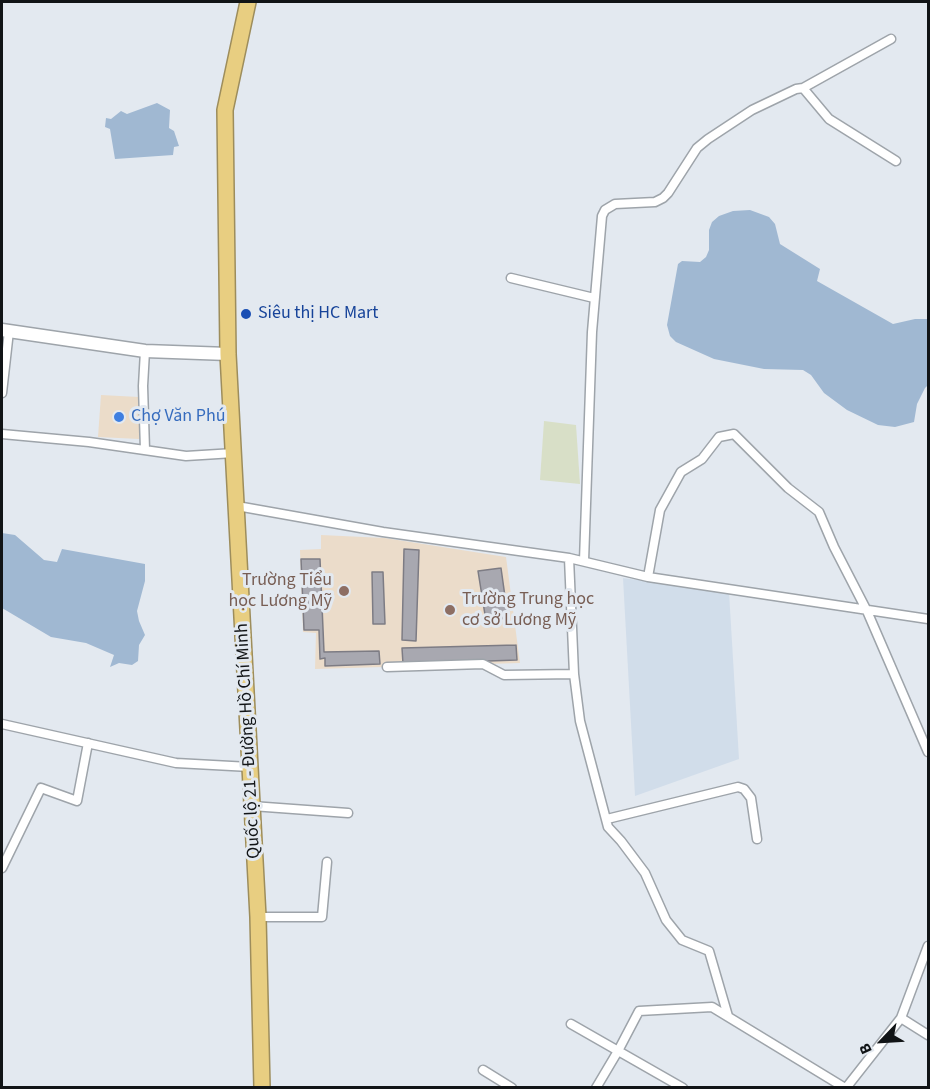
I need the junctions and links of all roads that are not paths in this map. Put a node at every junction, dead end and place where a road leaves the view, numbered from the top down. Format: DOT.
graph roads {
  1 [pos="248,2"];
  2 [pos="891,39"];
  3 [pos="803,88"];
  4 [pos="896,161"];
  5 [pos="511,278"];
  6 [pos="594,298"];
  7 [pos="5,330"];
  8 [pos="145,351"];
  9 [pos="228,354"];
  10 [pos="2,393"];
  11 [pos="2,434"];
  12 [pos="145,450"];
  13 [pos="234,453"];
  14 [pos="237,506"];
  15 [pos="569,558"];
  16 [pos="584,561"];
  17 [pos="648,577"];
  18 [pos="867,610"];
  19 [pos="928,619"];
  20 [pos="387,667"];
  21 [pos="574,674"];
  22 [pos="2,724"];
  23 [pos="88,742"];
  24 [pos="928,752"];
  25 [pos="250,767"];
  26 [pos="252,806"];
  27 [pos="348,813"];
  28 [pos="607,819"];
  29 [pos="757,839"];
  30 [pos="327,862"];
  31 [pos="2,868"];
  32 [pos="258,917"];
  33 [pos="928,946"];
  34 [pos="728,1016"];
  35 [pos="901,1018"];
  36 [pos="571,1024"];
  37 [pos="928,1035"];
  38 [pos="618,1051"];
  39 [pos="483,1070"];
  40 [pos="262,1088"];
  41 [pos="512,1088"];
  42 [pos="596,1088"];
  43 [pos="683,1088"];
  44 [pos="846,1088"];
  1 -- 9 [label="highway, Quốc lộ 21 - Đường Hồ Chí Minh"];
  2 -- 3 [label="street"];
  3 -- 4 [label="street"];
  3 -- 6 [label="street"];
  5 -- 6 [label="street"];
  6 -- 16 [label="street"];
  7 -- 8 [label="street"];
  7 -- 10 [label="street"];
  8 -- 9 [label="street"];
  8 -- 12 [label="street"];
  9 -- 13 [label="highway, Quốc lộ 21 - Đường Hồ Chí Minh"];
  11 -- 12 [label="street"];
  12 -- 13 [label="street"];
  13 -- 14 [label="highway, Quốc lộ 21 - Đường Hồ Chí Minh"];
  14 -- 15 [label="street"];
  14 -- 25 [label="highway, Quốc lộ 21 - Đường Hồ Chí Minh"];
  15 -- 16 [label="street"];
  15 -- 21 [label="street"];
  16 -- 17 [label="street"];
  17 -- 18 [label="street"];
  17 -- 18 [label="street"];
  18 -- 19 [label="street"];
  18 -- 24 [label="street"];
  20 -- 21 [label="street"];
  21 -- 28 [label="street"];
  22 -- 23 [label="street"];
  23 -- 25 [label="street"];
  23 -- 31 [label="street"];
  25 -- 26 [label="highway, Quốc lộ 21 - Đường Hồ Chí Minh"];
  26 -- 27 [label="street"];
  26 -- 32 [label="highway, Quốc lộ 21 - Đường Hồ Chí Minh"];
  28 -- 29 [label="street"];
  28 -- 34 [label="street"];
  30 -- 32 [label="street"];
  32 -- 40 [label="highway, Quốc lộ 21 - Đường Hồ Chí Minh"];
  33 -- 35 [label="street"];
  34 -- 38 [label="street"];
  34 -- 44 [label="street"];
  35 -- 37 [label="street"];
  35 -- 44 [label="street"];
  36 -- 38 [label="street"];
  38 -- 42 [label="street"];
  38 -- 43 [label="street"];
  39 -- 41 [label="street"];
}
